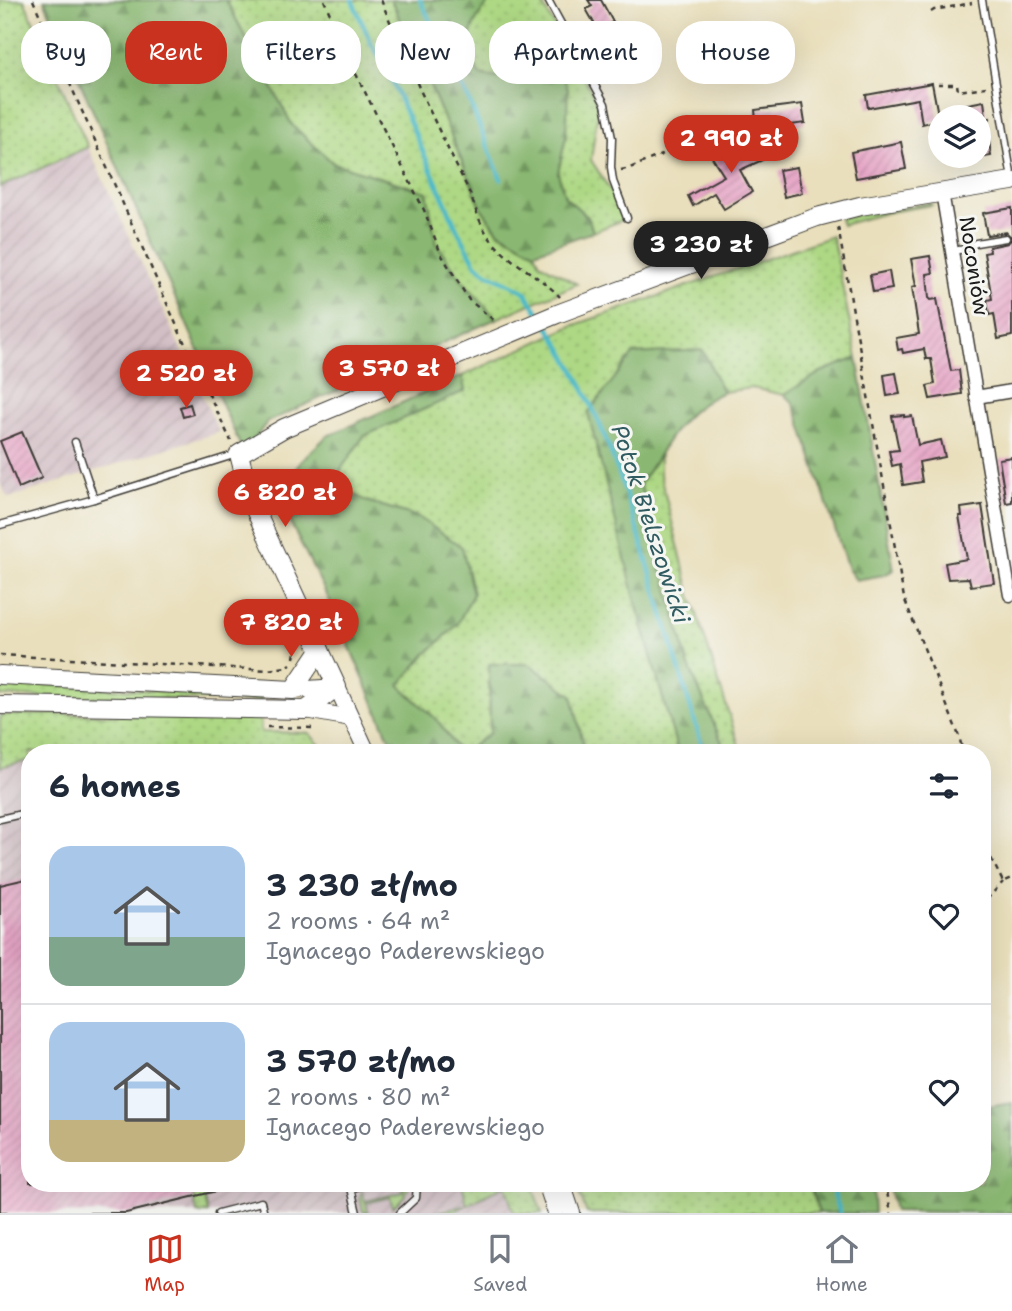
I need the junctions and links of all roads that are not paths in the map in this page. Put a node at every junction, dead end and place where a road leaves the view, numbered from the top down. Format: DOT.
graph roads {
  1 [pos="548,0"];
  2 [pos="982,1"];
  3 [pos="1012,181"];
  4 [pos="942,192"];
  5 [pos="627,218"];
  6 [pos="1006,238"];
  7 [pos="952,251"];
  8 [pos="1012,391"];
  9 [pos="976,397"];
  10 [pos="75,442"];
  11 [pos="239,454"];
  12 [pos="94,499"];
  13 [pos="0,525"];
  14 [pos="1010,595"];
  15 [pos="320,650"];
  16 [pos="0,675"];
  17 [pos="337,687"];
  18 [pos="293,690"];
  19 [pos="0,705"];
  20 [pos="306,710"];
  21 [pos="351,718"];
  22 [pos="363,744"];
  23 [pos="21,814"];
  24 [pos="0,819"];
  25 [pos="352,1192"];
  26 [pos="416,1192"];
  27 [pos="549,1192"];
  28 [pos="565,1192"];
  29 [pos="218,1213"];
  30 [pos="264,1213"];
  31 [pos="357,1213"];
  32 [pos="400,1213"];
  33 [pos="556,1213"];
  34 [pos="572,1213"];
  1 -- 5 [label="lane"];
  2 -- 3 [label="lane"];
  3 -- 4 [label="main road"];
  4 -- 7 [label="street, Noconiów"];
  4 -- 11 [label="main road"];
  6 -- 7 [label="lane"];
  7 -- 9 [label="street, Noconiów"];
  8 -- 9 [label="street"];
  9 -- 14 [label="street, Noconiów"];
  10 -- 12 [label="lane"];
  11 -- 12 [label="lane"];
  11 -- 15 [label="main road"];
  12 -- 13 [label="lane"];
  15 -- 17 [label="main road"];
  15 -- 18 [label="main road"];
  16 -- 18 [label="main road"];
  17 -- 18 [label="street"];
  17 -- 20 [label="main road"];
  17 -- 21 [label="street"];
  19 -- 20 [label="main road"];
  20 -- 21 [label="street"];
  21 -- 22 [label="street"];
  23 -- 24 [label="lane"];
  25 -- 31 [label="lane"];
  26 -- 32 [label="lane"];
  27 -- 33 [label="street"];
  28 -- 34 [label="street"];
  29 -- 30 [label="lane"];
}
